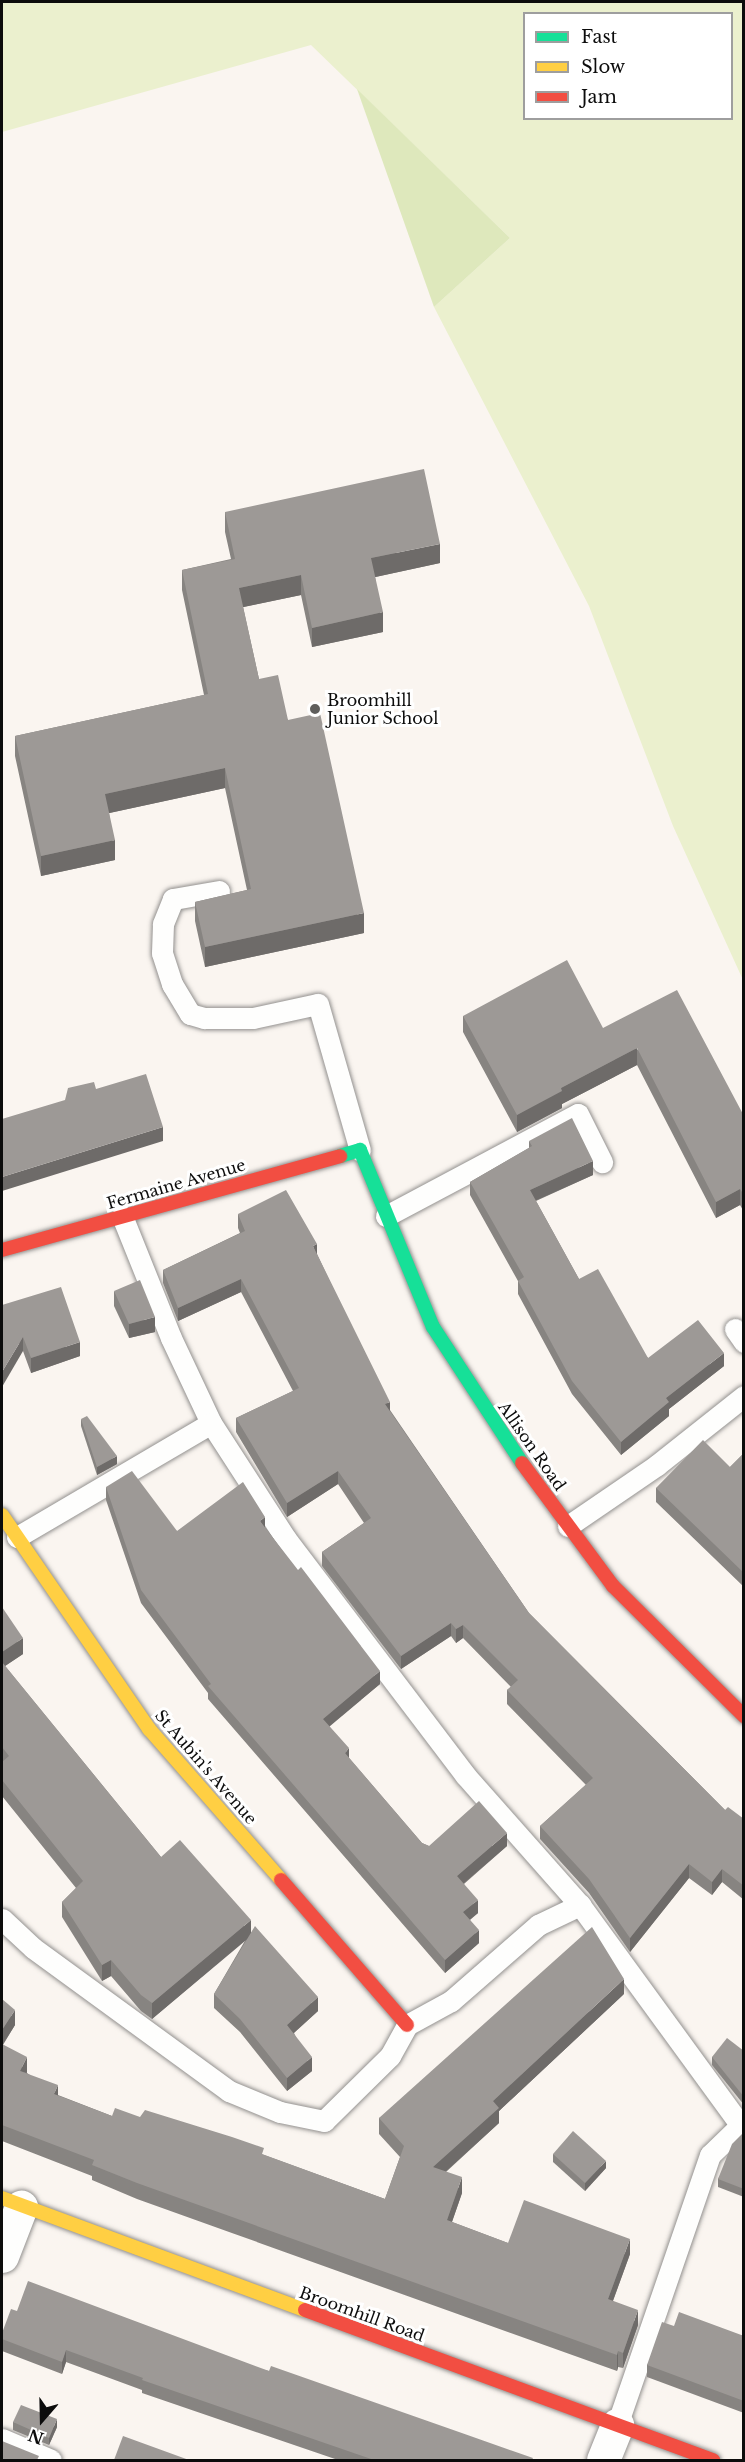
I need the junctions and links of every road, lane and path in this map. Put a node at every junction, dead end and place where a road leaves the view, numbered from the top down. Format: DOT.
graph roads {
  1 [pos="219,891"];
  2 [pos="360,1150"];
  3 [pos="602,1162"];
  4 [pos="122,1216"];
  5 [pos="386,1216"];
  6 [pos="2,1250"];
  7 [pos="744,1396"];
  8 [pos="211,1423"];
  9 [pos="2,1515"];
  10 [pos="568,1526"];
  11 [pos="17,1537"];
  12 [pos="744,1716"];
  13 [pos="580,1905"];
  14 [pos="2,1919"];
  15 [pos="407,2025"];
  16 [pos="741,2129"];
  17 [pos="11,2202"];
  18 [pos="2,2256"];
  19 [pos="617,2425"];
  20 [pos="2,2439"];
  21 [pos="51,2460"];
  22 [pos="603,2460"];
  23 [pos="713,2460"];
  1 -- 2 [label="lane"];
  2 -- 4 [label="street, Fermaine Avenue"];
  2 -- 5 [label="street, Allison Road"];
  3 -- 5 [label="lane"];
  4 -- 6 [label="street, Fermaine Avenue"];
  4 -- 8 [label="lane"];
  5 -- 10 [label="street, Allison Road"];
  7 -- 10 [label="lane"];
  8 -- 11 [label="lane"];
  8 -- 13 [label="lane"];
  9 -- 11 [label="street, St Aubin's Avenue"];
  10 -- 12 [label="street, Allison Road"];
  11 -- 15 [label="street, St Aubin's Avenue"];
  13 -- 15 [label="lane"];
  13 -- 16 [label="lane"];
  14 -- 15 [label="lane"];
  16 -- 19 [label="lane"];
  17 -- 18 [label="street"];
  17 -- 19 [label="street, Broomhill Road"];
  19 -- 22 [label="street"];
  19 -- 23 [label="street, Broomhill Road"];
  20 -- 21 [label="lane"];
}
